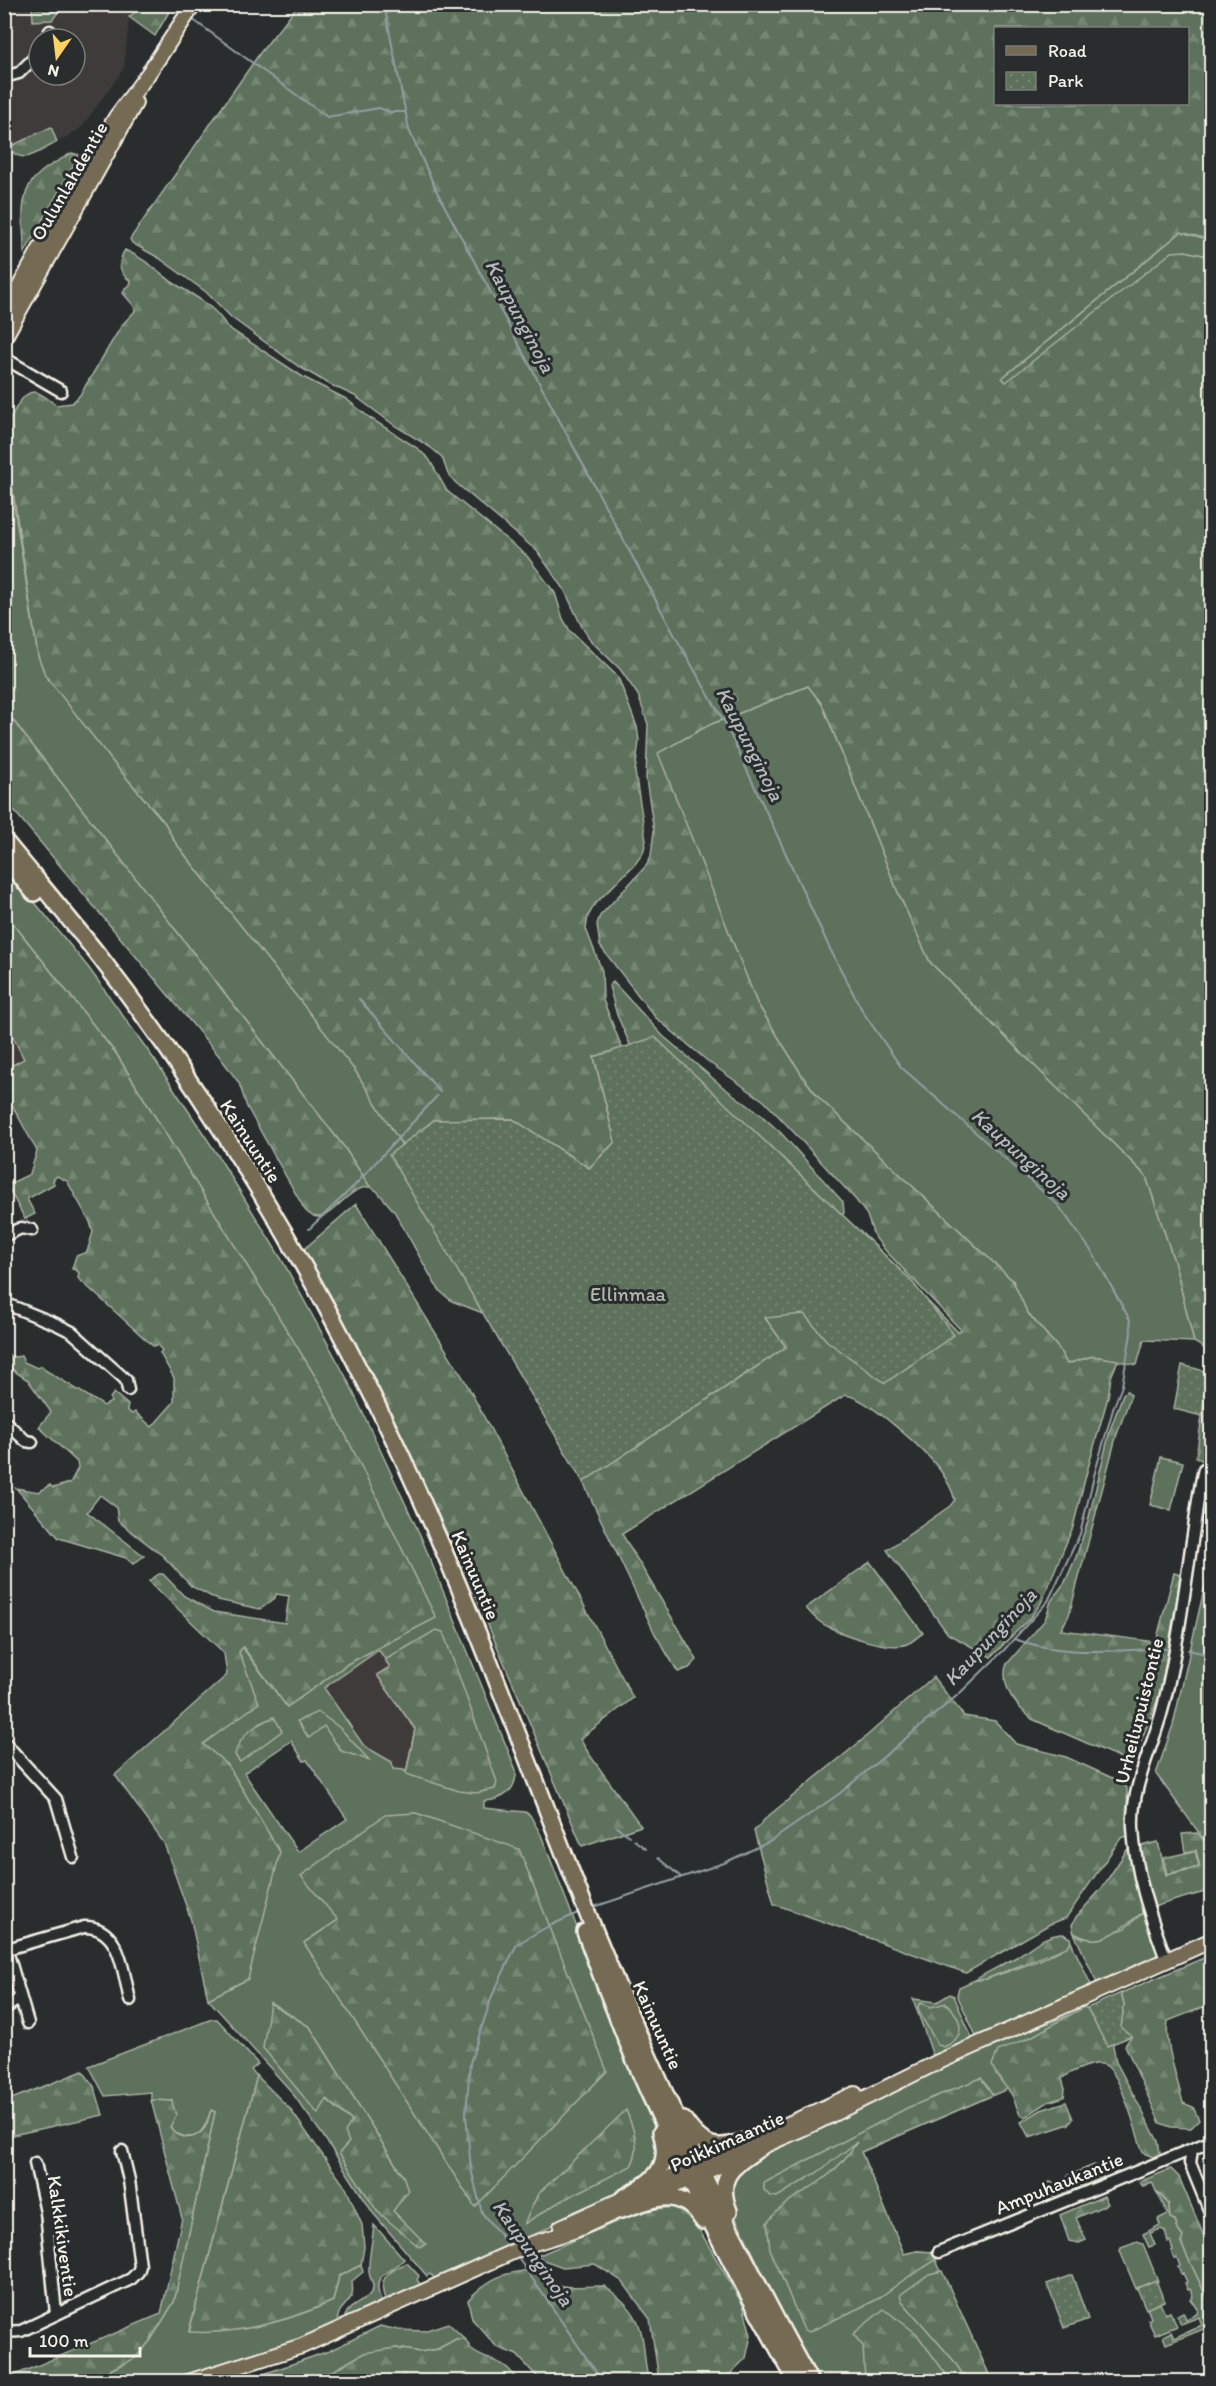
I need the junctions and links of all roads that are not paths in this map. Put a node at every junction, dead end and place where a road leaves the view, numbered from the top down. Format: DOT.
graph roads {
  1 [pos="194,4"];
  2 [pos="27,65"];
  3 [pos="148,74"];
  4 [pos="4,77"];
  5 [pos="4,315"];
  6 [pos="4,338"];
  7 [pos="4,358"];
  8 [pos="61,391"];
  9 [pos="4,840"];
  10 [pos="4,857"];
  11 [pos="32,1230"];
  12 [pos="4,1236"];
  13 [pos="4,1303"];
  14 [pos="128,1390"];
  15 [pos="4,1421"];
  16 [pos="32,1442"];
  17 [pos="1204,1469"];
  18 [pos="4,1742"];
  19 [pos="73,1857"];
  20 [pos="579,1904"];
  21 [pos="1212,1941"];
  22 [pos="6,1944"];
  23 [pos="1166,1959"];
  24 [pos="20,1998"];
  25 [pos="130,2000"];
  26 [pos="4,2009"];
  27 [pos="28,2023"];
  28 [pos="648,2074"];
  29 [pos="1212,2141"];
  30 [pos="761,2142"];
  31 [pos="1192,2150"];
  32 [pos="122,2151"];
  33 [pos="35,2163"];
  34 [pos="693,2172"];
  35 [pos="622,2204"];
  36 [pos="1212,2217"];
  37 [pos="939,2252"];
  38 [pos="730,2259"];
  39 [pos="752,2273"];
  40 [pos="56,2314"];
  41 [pos="4,2332"];
  42 [pos="188,2382"];
  43 [pos="797,2382"];
  44 [pos="810,2382"];
  1 -- 3 [label="main road, Oulunlahdentie"];
  2 -- 4 [label="street"];
  3 -- 5 [label="main road, Oulunlahdentie"];
  3 -- 6 [label="main road, Oulunlahdentie"];
  7 -- 8 [label="street"];
  9 -- 20 [label="highway, Kainuuntie"];
  10 -- 20 [label="highway, Kainuuntie"];
  11 -- 12 [label="street"];
  13 -- 14 [label="street"];
  15 -- 16 [label="street"];
  17 -- 23 [label="street, Urheilupuistontie"];
  18 -- 19 [label="street"];
  20 -- 28 [label="highway, Kainuuntie"];
  21 -- 23 [label="main road, Poikkimaantie"];
  22 -- 24 [label="street"];
  22 -- 25 [label="street"];
  23 -- 30 [label="main road, Poikkimaantie"];
  24 -- 26 [label="street"];
  24 -- 27 [label="street"];
  28 -- 30 [label="highway"];
  28 -- 34 [label="highway, Kainuuntie"];
  28 -- 35 [label="highway"];
  29 -- 31 [label="street, Ampuhaukantie"];
  30 -- 34 [label="main road, Poikkimaantie"];
  30 -- 39 [label="highway"];
  31 -- 36 [label="street"];
  31 -- 37 [label="street, Ampuhaukantie"];
  32 -- 40 [label="street"];
  33 -- 40 [label="street, Kalkkikiventie"];
  34 -- 35 [label="main road, Poikkimaantie"];
  34 -- 38 [label="highway, Kainuuntie"];
  34 -- 39 [label="highway, Kainuuntie"];
  35 -- 38 [label="highway"];
  35 -- 42 [label="main road, Poikkimaantie"];
  38 -- 43 [label="highway, Kainuuntie"];
  39 -- 44 [label="highway, Kainuuntie"];
  40 -- 41 [label="street"];
}
